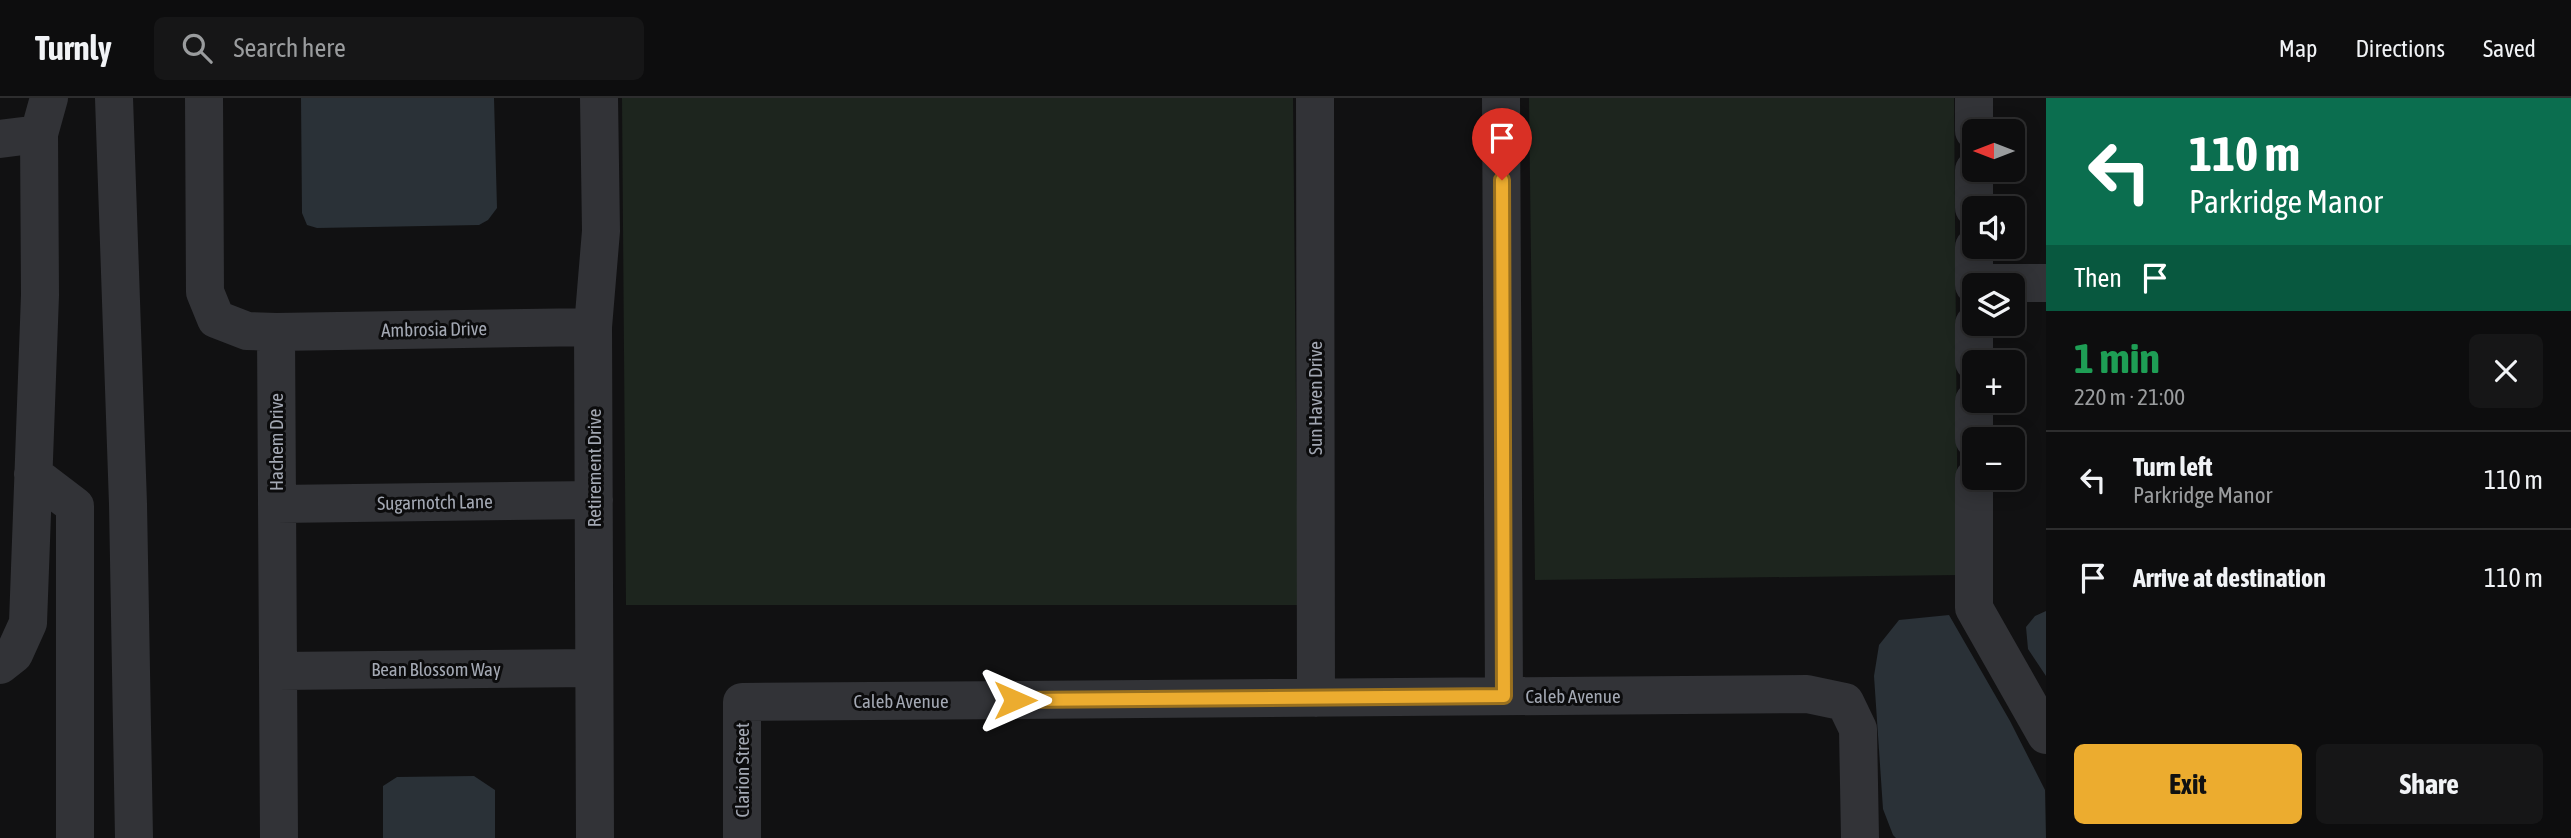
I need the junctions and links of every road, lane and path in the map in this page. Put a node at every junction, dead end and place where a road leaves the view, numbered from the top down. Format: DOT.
graph roads {
  1 [pos="48,98"];
  2 [pos="114,98"];
  3 [pos="204,98"];
  4 [pos="599,98"];
  5 [pos="1315,98"];
  6 [pos="1501,98"];
  7 [pos="1974,98"];
  8 [pos="1974,119"];
  9 [pos="40,134"];
  10 [pos="0,139"];
  11 [pos="1974,272"];
  12 [pos="2046,283"];
  13 [pos="593,327"];
  14 [pos="276,332"];
  15 [pos="33,474"];
  16 [pos="1974,490"];
  17 [pos="594,500"];
  18 [pos="277,505"];
  19 [pos="0,665"];
  20 [pos="594,668"];
  21 [pos="278,671"];
  22 [pos="1504,696"];
  23 [pos="1316,698"];
  24 [pos="742,702"];
  25 [pos="2046,734"];
  26 [pos="75,838"];
  27 [pos="134,838"];
  28 [pos="279,838"];
  29 [pos="595,838"];
  30 [pos="742,838"];
  31 [pos="1860,838"];
  1 -- 9 [label="street"];
  2 -- 27 [label="street"];
  3 -- 14 [label="street"];
  4 -- 13 [label="street, Retirement Drive"];
  5 -- 23 [label="street, Sun Haven Drive"];
  6 -- 22 [label="street"];
  7 -- 8 [label="street"];
  9 -- 10 [label="street"];
  9 -- 15 [label="street"];
  11 -- 12 [label="street"];
  13 -- 14 [label="street, Ambrosia Drive"];
  13 -- 17 [label="street, Retirement Drive"];
  14 -- 18 [label="street, Hachem Drive"];
  15 -- 19 [label="street"];
  15 -- 26 [label="street"];
  16 -- 25 [label="street"];
  17 -- 18 [label="street, Sugarnotch Lane"];
  17 -- 20 [label="street, Retirement Drive"];
  18 -- 21 [label="street, Hachem Drive"];
  20 -- 21 [label="street, Bean Blossom Way"];
  20 -- 29 [label="street, Retirement Drive"];
  21 -- 28 [label="street, Hachem Drive"];
  22 -- 23 [label="street, Caleb Avenue"];
  22 -- 31 [label="street, Caleb Avenue"];
  23 -- 24 [label="street, Caleb Avenue"];
  24 -- 30 [label="street, Clarion Street"];
}
